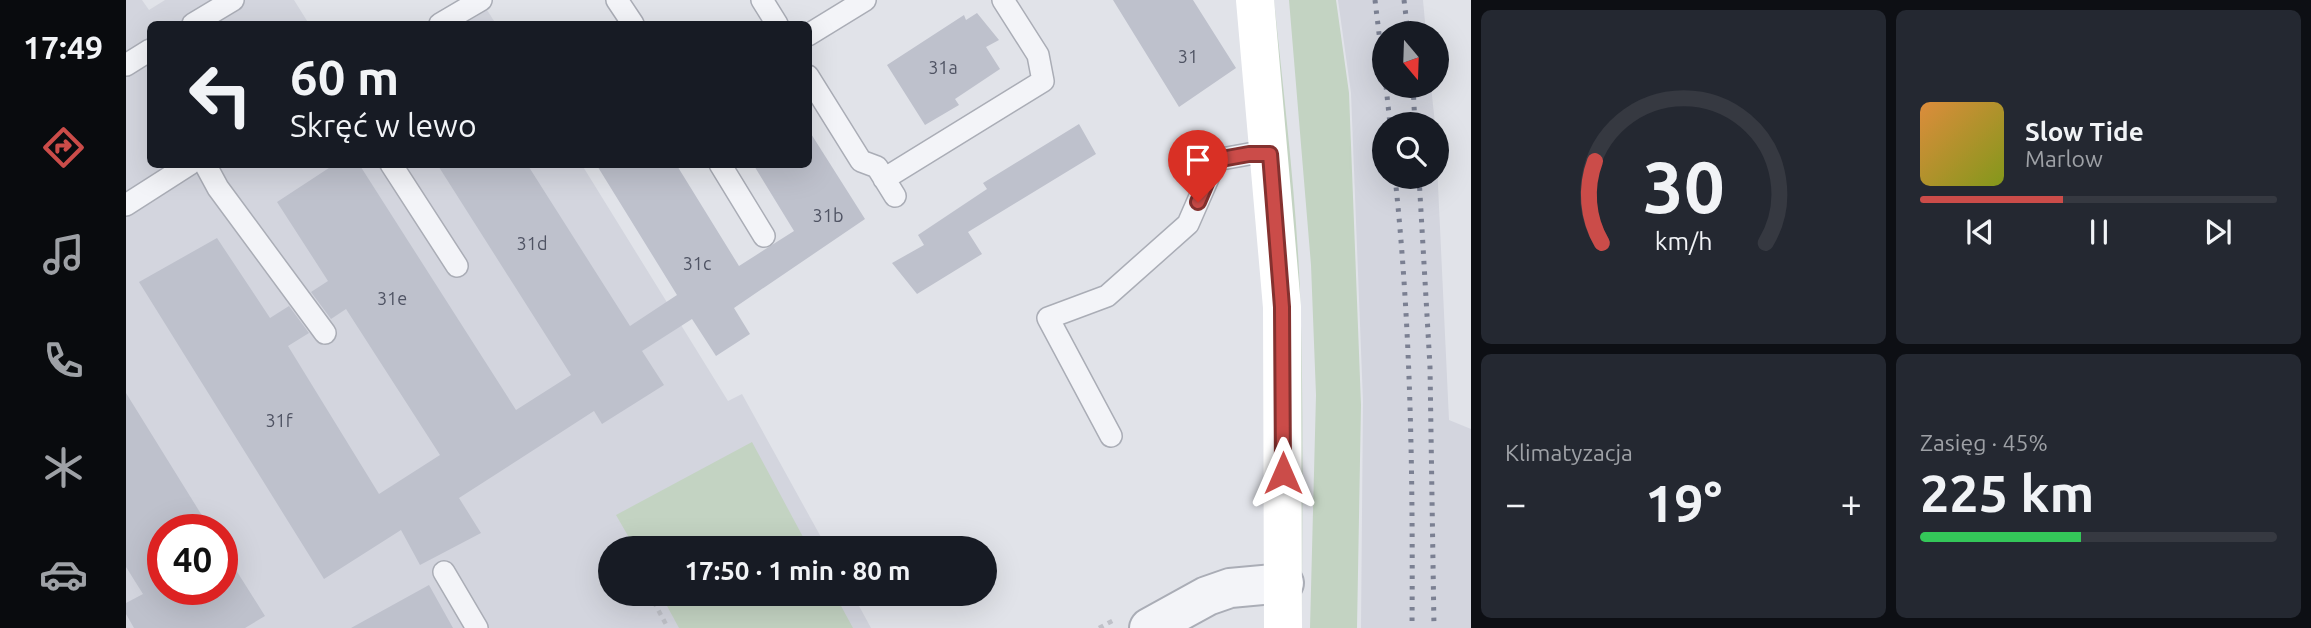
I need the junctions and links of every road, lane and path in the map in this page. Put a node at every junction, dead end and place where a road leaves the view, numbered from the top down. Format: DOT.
graph roads {
  1 [pos="233,0"];
  2 [pos="481,0"];
  3 [pos="617,0"];
  4 [pos="762,0"];
  5 [pos="865,0"];
  6 [pos="1003,0"];
  7 [pos="1255,0"];
  8 [pos="198,21"];
  9 [pos="445,21"];
  10 [pos="631,21"];
  11 [pos="775,21"];
  12 [pos="812,33"];
  13 [pos="147,52"];
  14 [pos="126,65"];
  15 [pos="812,83"];
  16 [pos="1270,154"];
  17 [pos="184,168"];
  18 [pos="207,168"];
  19 [pos="394,168"];
  20 [pos="722,168"];
  21 [pos="126,205"];
  22 [pos="765,236"];
  23 [pos="457,265"];
  24 [pos="326,333"];
  25 [pos="1111,436"];
  26 [pos="444,572"];
  27 [pos="1284,583"];
  28 [pos="656,606"];
  29 [pos="1136,621"];
  30 [pos="477,628"];
  31 [pos="668,628"];
  32 [pos="1099,628"];
  33 [pos="1283,628"];
  1 -- 8 [label="lane"];
  2 -- 9 [label="lane"];
  3 -- 10 [label="lane"];
  4 -- 11 [label="lane"];
  5 -- 12 [label="lane"];
  6 -- 15 [label="lane"];
  7 -- 16 [label="street"];
  13 -- 14 [label="lane"];
  16 -- 25 [label="lane"];
  16 -- 27 [label="street"];
  17 -- 21 [label="lane"];
  18 -- 24 [label="lane"];
  19 -- 23 [label="lane"];
  20 -- 22 [label="lane"];
  26 -- 30 [label="lane"];
  27 -- 29 [label="street"];
  27 -- 33 [label="street"];
  28 -- 31 [label="path"];
  29 -- 32 [label="path"];
}
